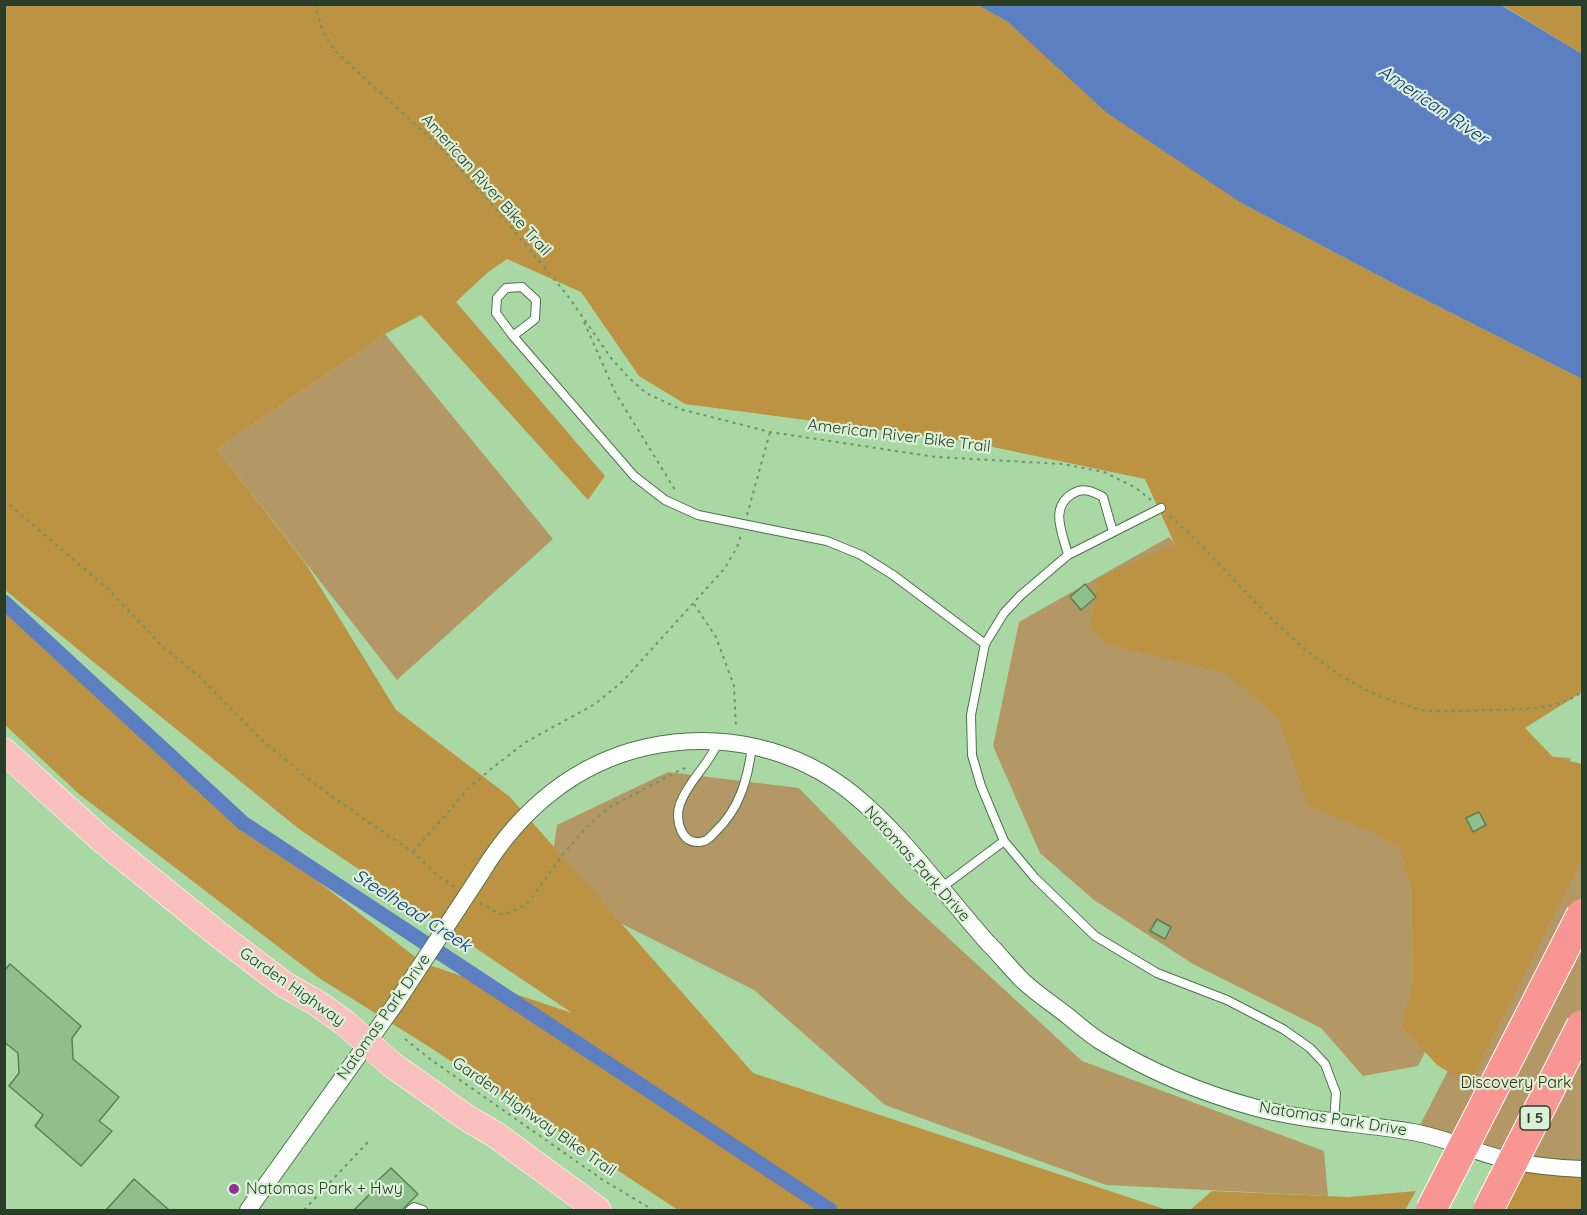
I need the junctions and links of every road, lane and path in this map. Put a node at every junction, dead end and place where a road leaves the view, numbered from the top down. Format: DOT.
graph roads {
  1 [pos="314,4"];
  2 [pos="582,316"];
  3 [pos="513,336"];
  4 [pos="770,432"];
  5 [pos="4,500"];
  6 [pos="1161,508"];
  7 [pos="698,515"];
  8 [pos="744,524"];
  9 [pos="1113,532"];
  10 [pos="1068,555"];
  11 [pos="694,604"];
  12 [pos="985,644"];
  13 [pos="1582,692"];
  14 [pos="718,742"];
  15 [pos="745,744"];
  16 [pos="4,751"];
  17 [pos="705,766"];
  18 [pos="1004,841"];
  19 [pos="413,852"];
  20 [pos="941,888"];
  21 [pos="462,892"];
  22 [pos="478,902"];
  23 [pos="1582,914"];
  24 [pos="1582,1025"];
  25 [pos="405,1039"];
  26 [pos="367,1042"];
  27 [pos="1334,1122"];
  28 [pos="368,1142"];
  29 [pos="1582,1169"];
  30 [pos="596,1209"];
  31 [pos="248,1210"];
  32 [pos="304,1210"];
  33 [pos="410,1210"];
  34 [pos="423,1210"];
  35 [pos="653,1210"];
  36 [pos="1431,1210"];
  37 [pos="1488,1210"];
  1 -- 2 [label="path, American River Bike Trail"];
  2 -- 4 [label="path, American River Bike Trail"];
  2 -- 7 [label="path"];
  3 -- 3 [label="lane"];
  3 -- 7 [label="lane"];
  4 -- 6 [label="path, American River Bike Trail"];
  4 -- 8 [label="path"];
  5 -- 19 [label="path"];
  6 -- 9 [label="lane"];
  6 -- 13 [label="path, American River Bike Trail"];
  7 -- 8 [label="lane"];
  8 -- 11 [label="path"];
  8 -- 12 [label="lane"];
  9 -- 10 [label="lane"];
  9 -- 10 [label="lane"];
  10 -- 12 [label="lane"];
  11 -- 15 [label="path"];
  11 -- 19 [label="path"];
  12 -- 18 [label="lane"];
  14 -- 15 [label="street, Natomas Park Drive"];
  14 -- 17 [label="lane"];
  14 -- 26 [label="street, Natomas Park Drive, bridge"];
  15 -- 17 [label="lane"];
  15 -- 20 [label="street, Natomas Park Drive"];
  16 -- 26 [label="main road, Garden Highway"];
  17 -- 22 [label="path"];
  18 -- 20 [label="lane"];
  18 -- 27 [label="lane"];
  19 -- 21 [label="path"];
  20 -- 27 [label="street, Natomas Park Drive"];
  23 -- 36 [label="highway, bridge"];
  24 -- 37 [label="highway, I 5, bridge"];
  25 -- 35 [label="path, Garden Highway Bike Trail"];
  26 -- 30 [label="main road, Garden Highway"];
  26 -- 31 [label="street, Natomas Park Drive"];
  27 -- 29 [label="street, Natomas Park Drive"];
  28 -- 32 [label="path"];
  33 -- 34 [label="lane"];
}
